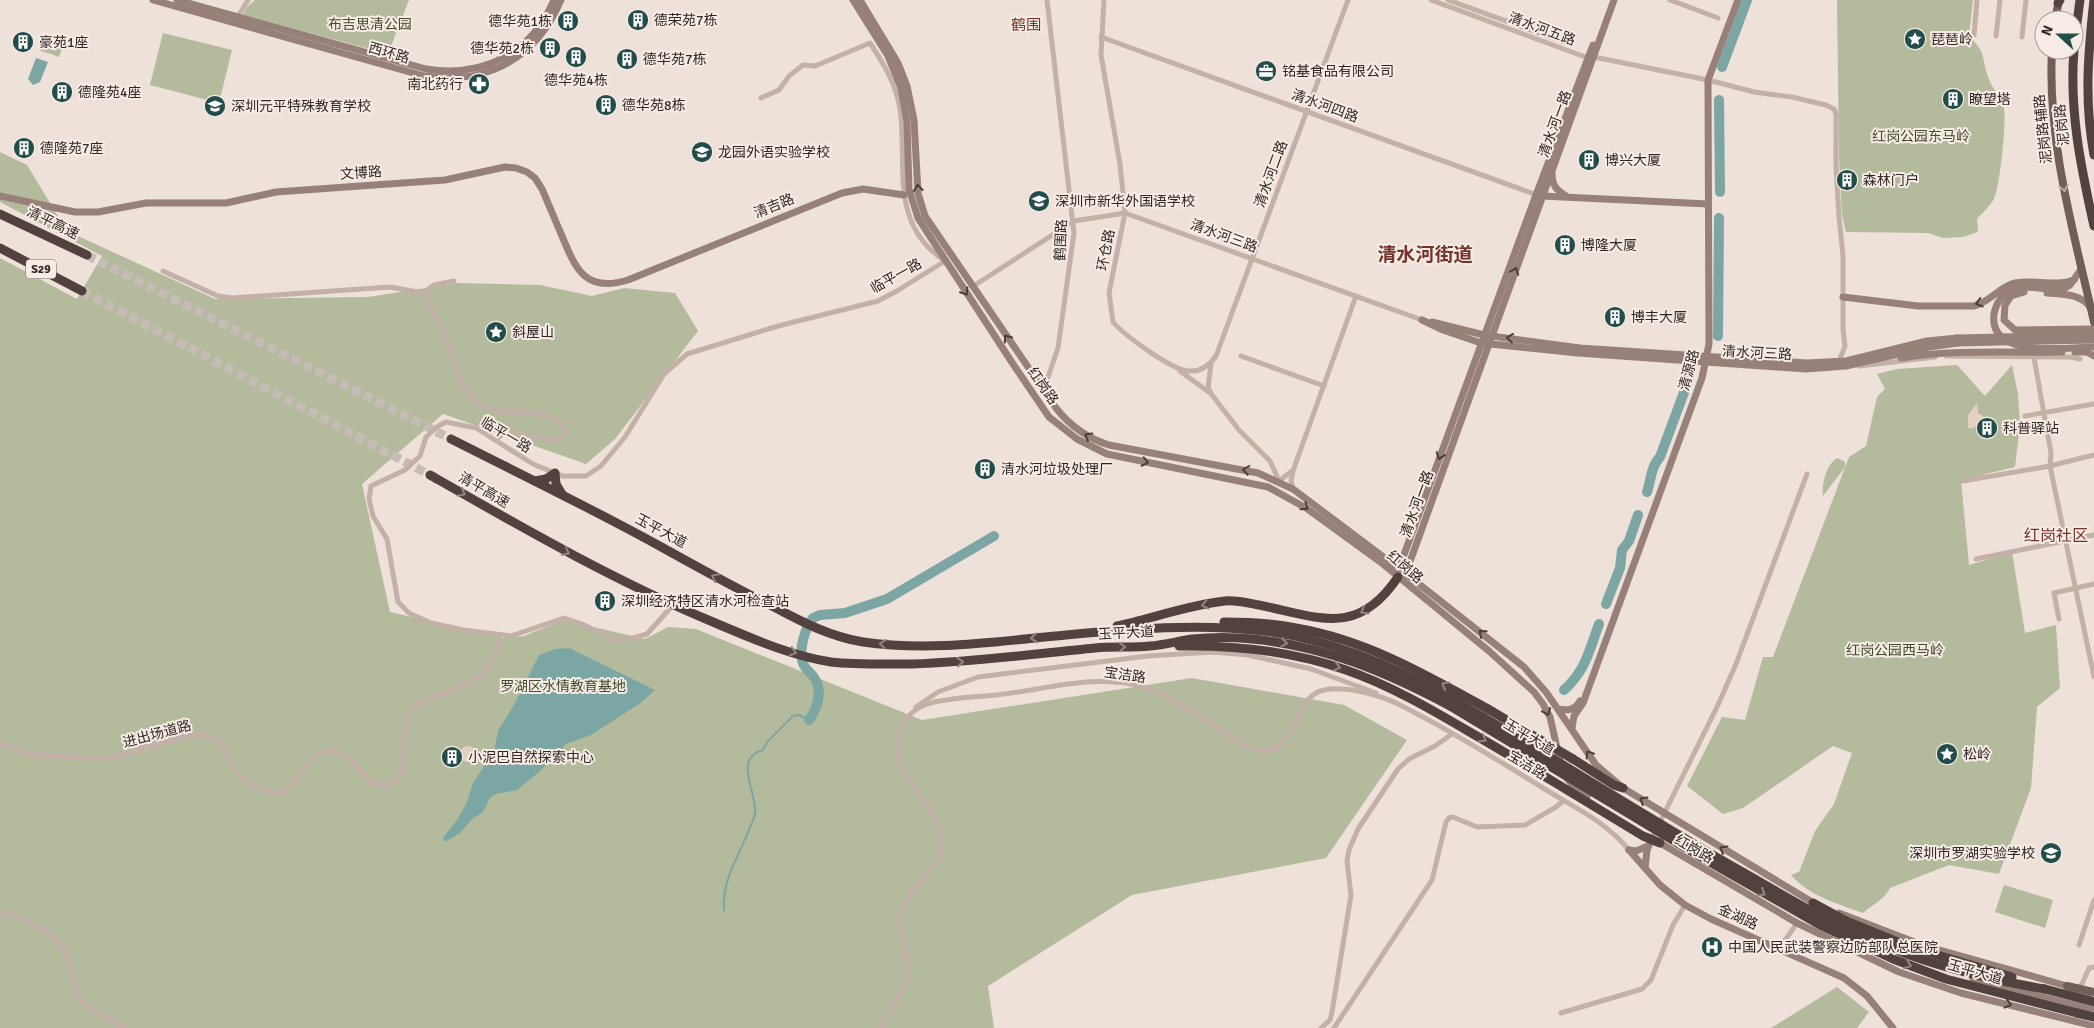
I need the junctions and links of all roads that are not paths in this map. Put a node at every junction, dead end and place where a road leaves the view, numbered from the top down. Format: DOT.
graph roads {
  1 [pos="153,0"];
  2 [pos="177,0"];
  3 [pos="248,0"];
  4 [pos="554,0"];
  5 [pos="561,0"];
  6 [pos="853,0"];
  7 [pos="860,0"];
  8 [pos="1047,0"];
  9 [pos="1104,0"];
  10 [pos="1348,0"];
  11 [pos="1431,0"];
  12 [pos="1448,0"];
  13 [pos="1610,0"];
  14 [pos="1614,0"];
  15 [pos="1670,0"];
  16 [pos="1736,0"];
  17 [pos="1977,0"];
  18 [pos="2000,0"];
  19 [pos="2026,0"];
  20 [pos="2094,0"];
  21 [pos="1718,18"];
  22 [pos="237,20"];
  23 [pos="2092,23"];
  24 [pos="1974,35"];
  25 [pos="1996,36"];
  26 [pos="1101,37"];
  27 [pos="2022,37"];
  28 [pos="1564,42"];
  29 [pos="1591,58"];
  30 [pos="2052,60"];
  31 [pos="2074,60"];
  32 [pos="1707,80"];
  33 [pos="761,98"];
  34 [pos="1306,111"];
  35 [pos="2088,122"];
  36 [pos="2094,136"];
  37 [pos="2094,155"];
  38 [pos="1553,167"];
  39 [pos="904,195"];
  40 [pos="1539,195"];
  41 [pos="0,196"];
  42 [pos="1571,198"];
  43 [pos="1707,204"];
  44 [pos="1124,213"];
  45 [pos="4,215"];
  46 [pos="1074,221"];
  47 [pos="2094,226"];
  48 [pos="0,248"];
  49 [pos="87,255"];
  50 [pos="1252,259"];
  51 [pos="945,261"];
  52 [pos="658,267"];
  53 [pos="2082,268"];
  54 [pos="163,271"];
  55 [pos="454,280"];
  56 [pos="2074,280"];
  57 [pos="972,287"];
  58 [pos="82,291"];
  59 [pos="423,293"];
  60 [pos="1356,296"];
  61 [pos="1843,297"];
  62 [pos="2091,309"];
  63 [pos="1422,320"];
  64 [pos="2094,322"];
  65 [pos="2094,329"];
  66 [pos="2094,334"];
  67 [pos="1488,336"];
  68 [pos="1957,340"];
  69 [pos="2094,340"];
  70 [pos="1485,344"];
  71 [pos="2094,347"];
  72 [pos="1240,356"];
  73 [pos="2094,356"];
  74 [pos="2034,358"];
  75 [pos="1704,359"];
  76 [pos="2080,359"];
  77 [pos="1873,360"];
  78 [pos="1168,363"];
  79 [pos="1211,363"];
  80 [pos="1838,364"];
  81 [pos="1846,366"];
  82 [pos="1036,378"];
  83 [pos="1026,383"];
  84 [pos="1324,386"];
  85 [pos="1044,389"];
  86 [pos="1212,394"];
  87 [pos="2094,404"];
  88 [pos="2045,412"];
  89 [pos="2025,416"];
  90 [pos="451,439"];
  91 [pos="496,440"];
  92 [pos="2094,455"];
  93 [pos="2050,466"];
  94 [pos="1294,468"];
  95 [pos="555,473"];
  96 [pos="1807,474"];
  97 [pos="430,475"];
  98 [pos="535,481"];
  99 [pos="1279,481"];
  100 [pos="1962,481"];
  101 [pos="1293,489"];
  102 [pos="563,495"];
  103 [pos="2094,535"];
  104 [pos="2066,541"];
  105 [pos="1976,559"];
  106 [pos="1400,572"];
  107 [pos="2094,584"];
  108 [pos="2075,588"];
  109 [pos="673,605"];
  110 [pos="2059,619"];
  111 [pos="1117,626"];
  112 [pos="500,635"];
  113 [pos="1066,635"];
  114 [pos="1151,646"];
  115 [pos="2094,677"];
  116 [pos="1387,698"];
  117 [pos="1452,703"];
  118 [pos="1558,709"];
  119 [pos="909,714"];
  120 [pos="1572,728"];
  121 [pos="1452,734"];
  122 [pos="0,743"];
  123 [pos="1623,788"];
  124 [pos="1563,801"];
  125 [pos="1663,812"];
  126 [pos="1650,841"];
  127 [pos="1660,844"];
  128 [pos="1629,850"];
  129 [pos="1645,868"];
  130 [pos="2094,900"];
  131 [pos="1813,903"];
  132 [pos="1685,906"];
  133 [pos="0,913"];
  134 [pos="1797,923"];
  135 [pos="2079,945"];
  136 [pos="1779,949"];
  137 [pos="1972,960"];
  138 [pos="2094,966"];
  139 [pos="1973,979"];
  140 [pos="2067,986"];
  141 [pos="2076,988"];
  142 [pos="2045,989"];
  143 [pos="2094,992"];
  144 [pos="1961,993"];
  145 [pos="2089,1002"];
  146 [pos="2094,1010"];
  147 [pos="1561,1013"];
  148 [pos="2094,1017"];
  149 [pos="2090,1027"];
  150 [pos="126,1028"];
  151 [pos="880,1028"];
  152 [pos="1321,1028"];
  153 [pos="1334,1028"];
  154 [pos="1893,1028"];
  1 -- 22 [label="main road, 西环路"];
  2 -- 22 [label="main road, 西环路"];
  3 -- 22 [label="street"];
  4 -- 22 [label="main road, 西环路"];
  5 -- 22 [label="main road, 西环路"];
  6 -- 51 [label="main road, 红岗路"];
  57 -- 7 [label="main road, 红岗路, one-way"];
  8 -- 46 [label="street, 鹤围路"];
  9 -- 26 [label="street, 环仓路"];
  10 -- 34 [label="street, 清水河二路"];
  11 -- 29 [label="street, 清水河五路"];
  12 -- 28 [label="street"];
  13 -- 29 [label="main road, 清水河一路"];
  14 -- 29 [label="main road, 清水河一路"];
  15 -- 21 [label="street"];
  16 -- 32 [label="main road, 清源路"];
  17 -- 24 [label="street"];
  18 -- 25 [label="street"];
  19 -- 27 [label="street"];
  20 -- 23 [label="highway, 泥岗路"];
  23 -- 35 [label="highway, 泥岗路"];
  26 -- 34 [label="street, 清水河四路"];
  26 -- 44 [label="street, 环仓路"];
  29 -- 32 [label="street, 清水河五路"];
  29 -- 38 [label="main road, 清水河一路"];
  29 -- 40 [label="main road, 清水河一路"];
  30 -- 53 [label="main road, 泥岗路辅路, one-way"];
  31 -- 47 [label="highway, 泥岗路"];
  32 -- 43 [label="main road, 清源路"];
  32 -- 61 [label="street, 清水河五路"];
  33 -- 39 [label="street"];
  34 -- 40 [label="street, 清水河四路"];
  34 -- 50 [label="street, 清水河二路"];
  35 -- 36 [label="highway"];
  35 -- 37 [label="highway, 泥岗路"];
  38 -- 40 [label="main road, 清水河一路"];
  38 -- 42 [label="main road"];
  39 -- 51 [label="street"];
  39 -- 52 [label="main road, 清吉路"];
  40 -- 42 [label="main road"];
  40 -- 67 [label="main road, 清水河一路"];
  41 -- 52 [label="main road, 文博路"];
  42 -- 43 [label="main road"];
  43 -- 75 [label="main road, 清源路"];
  44 -- 46 [label="street, 清水河三路"];
  44 -- 50 [label="street, 清水河三路"];
  44 -- 78 [label="street, 环仓路"];
  45 -- 49 [label="highway, 清平高速 / S29"];
  46 -- 57 [label="street, 清水河三路"];
  46 -- 85 [label="street, 鹤围路"];
  48 -- 58 [label="highway, S29"];
  50 -- 60 [label="street, 清水河三路"];
  50 -- 79 [label="street, 清水河二路"];
  51 -- 83 [label="main road, 红岗路, one-way"];
  51 -- 95 [label="street, 临平一路"];
  53 -- 56 [label="main road"];
  53 -- 62 [label="main road, 泥岗路辅路"];
  54 -- 59 [label="street"];
  55 -- 59 [label="street"];
  56 -- 61 [label="main road, one-way"];
  56 -- 71 [label="main road"];
  82 -- 57 [label="main road, 红岗路, one-way"];
  59 -- 91 [label="street"];
  60 -- 63 [label="street, 清水河三路"];
  60 -- 84 [label="street"];
  61 -- 80 [label="street"];
  62 -- 64 [label="main road, 泥岗路辅路"];
  62 -- 65 [label="main road"];
  63 -- 67 [label="main road, 清水河三路"];
  63 -- 70 [label="main road, 清水河三路"];
  66 -- 68 [label="main road, 清水河三路, bridge"];
  67 -- 70 [label="main road, 清水河一路"];
  75 -- 67 [label="main road, 清水河三路, one-way"];
  68 -- 69 [label="main road, 清水河三路, bridge"];
  68 -- 77 [label="main road, 清水河三路"];
  68 -- 80 [label="main road, 清水河三路"];
  70 -- 75 [label="main road, 清水河三路"];
  70 -- 106 [label="main road, 清水河一路"];
  72 -- 84 [label="street"];
  73 -- 77 [label="main road"];
  74 -- 76 [label="street"];
  74 -- 81 [label="street"];
  74 -- 88 [label="street"];
  75 -- 80 [label="main road, 清水河三路"];
  75 -- 118 [label="main road, 清源路"];
  75 -- 120 [label="main road, 清源路"];
  77 -- 81 [label="main road, 清水河三路"];
  78 -- 79 [label="street, 环仓路"];
  78 -- 86 [label="street"];
  79 -- 86 [label="street"];
  80 -- 81 [label="main road, 清水河三路"];
  82 -- 83 [label="main road"];
  82 -- 85 [label="main road, 红岗路"];
  83 -- 106 [label="main road, 红岗路, one-way"];
  84 -- 94 [label="street"];
  99 -- 85 [label="main road, 红岗路, one-way"];
  86 -- 99 [label="street"];
  87 -- 88 [label="street"];
  88 -- 89 [label="street"];
  88 -- 93 [label="street"];
  90 -- 98 [label="highway"];
  91 -- 95 [label="street, 临平一路"];
  91 -- 112 [label="street, 临平一路"];
  92 -- 93 [label="street"];
  93 -- 100 [label="street"];
  93 -- 104 [label="street"];
  94 -- 99 [label="street"];
  94 -- 101 [label="street"];
  95 -- 98 [label="highway"];
  95 -- 102 [label="highway"];
  96 -- 125 [label="street"];
  97 -- 109 [label="highway, 清平高速, one-way"];
  98 -- 102 [label="highway, 玉平大道"];
  99 -- 101 [label="main road, 红岗路"];
  101 -- 106 [label="main road, 红岗路"];
  113 -- 102 [label="highway, 玉平大道, one-way"];
  103 -- 104 [label="street"];
  104 -- 105 [label="street"];
  104 -- 108 [label="street"];
  106 -- 111 [label="highway, one-way"];
  118 -- 106 [label="main road, 红岗路, one-way"];
  106 -- 126 [label="main road, 红岗路, one-way"];
  107 -- 108 [label="street"];
  108 -- 110 [label="street"];
  108 -- 115 [label="street"];
  109 -- 112 [label="street, 临平一路"];
  109 -- 114 [label="highway, 玉平大道, one-way"];
  111 -- 113 [label="highway"];
  123 -- 111 [label="highway, one-way, bridge"];
  112 -- 122 [label="street, 进出场道路"];
  113 -- 117 [label="highway, 玉平大道"];
  114 -- 117 [label="highway, 玉平大道, one-way"];
  114 -- 126 [label="highway, one-way"];
  116 -- 119 [label="street"];
  116 -- 119 [label="street, 宝洁路"];
  116 -- 121 [label="street, 宝洁路"];
  117 -- 142 [label="highway, 玉平大道, bridge"];
  117 -- 148 [label="highway, 玉平大道, one-way, bridge"];
  118 -- 120 [label="main road, 红岗路"];
  119 -- 151 [label="street"];
  123 -- 120 [label="main road, 红岗路, one-way"];
  121 -- 124 [label="street, 宝洁路"];
  121 -- 152 [label="street"];
  125 -- 123 [label="main road, 红岗路, one-way"];
  124 -- 128 [label="street, 宝洁路"];
  124 -- 153 [label="street"];
  125 -- 126 [label="street"];
  131 -- 125 [label="main road, 红岗路, one-way"];
  126 -- 127 [label="highway"];
  126 -- 128 [label="main road"];
  126 -- 129 [label="main road"];
  127 -- 134 [label="main road, 红岗路"];
  128 -- 129 [label="main road, 金湖路"];
  129 -- 132 [label="main road, 金湖路"];
  130 -- 135 [label="street"];
  131 -- 137 [label="main road, 红岗路"];
  131 -- 142 [label="highway, bridge"];
  132 -- 136 [label="main road, 金湖路"];
  132 -- 147 [label="street"];
  133 -- 150 [label="street"];
  134 -- 136 [label="street"];
  134 -- 144 [label="main road, 红岗路"];
  136 -- 154 [label="main road, 金湖路"];
  137 -- 139 [label="main road"];
  137 -- 140 [label="main road, 红岗路"];
  138 -- 141 [label="street"];
  139 -- 144 [label="main road"];
  139 -- 145 [label="main road"];
  140 -- 141 [label="main road"];
  140 -- 145 [label="main road, 红岗路"];
  141 -- 143 [label="main road"];
  142 -- 145 [label="highway, 玉平大道"];
  144 -- 149 [label="main road, 红岗路, one-way"];
  145 -- 146 [label="main road"];
}
